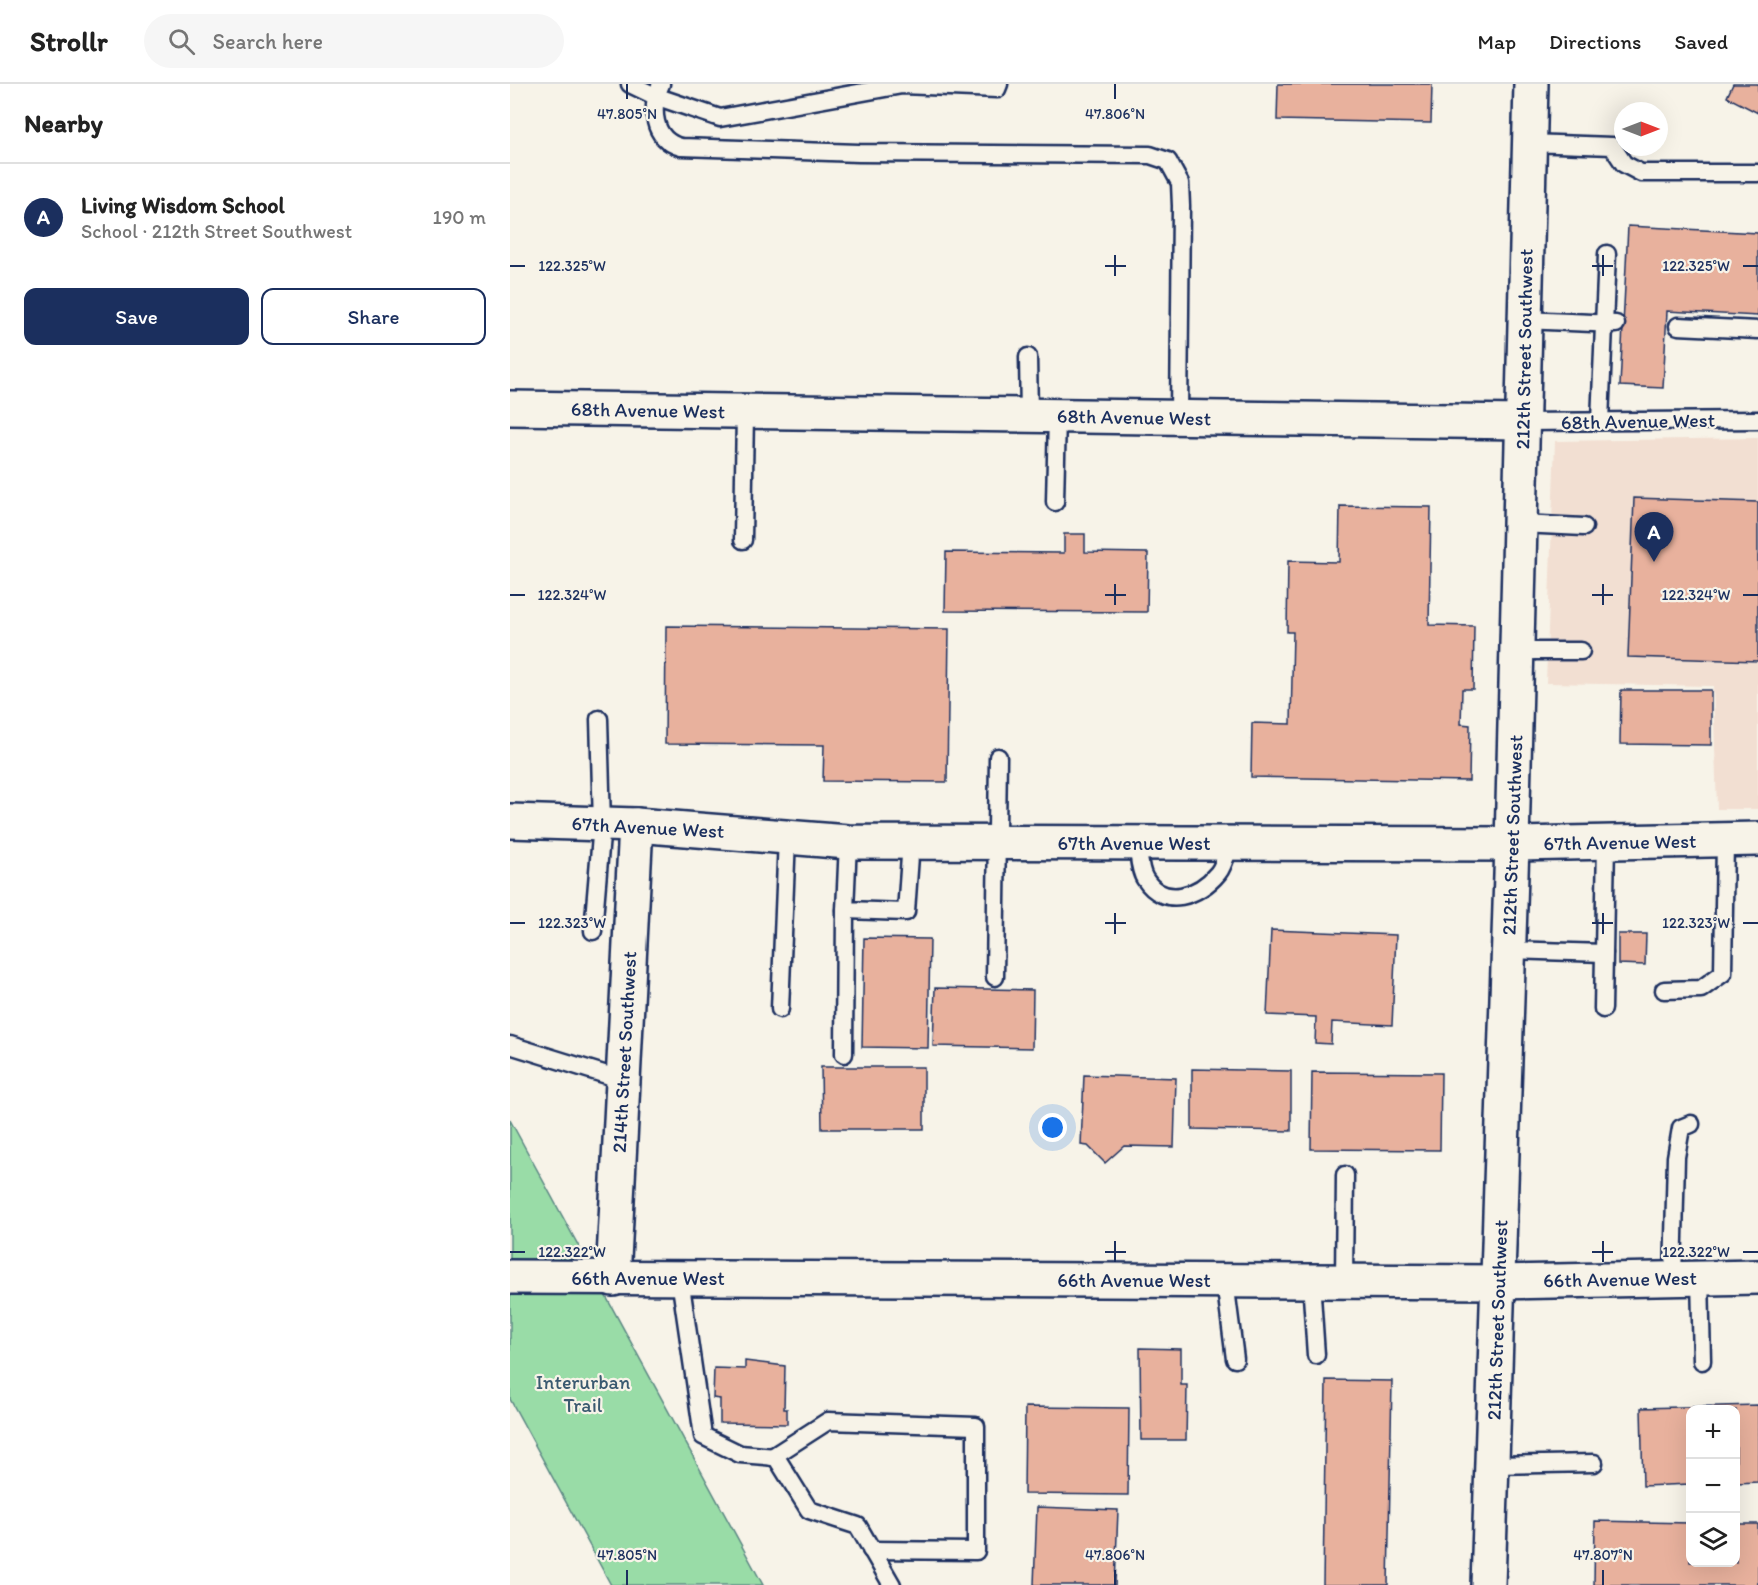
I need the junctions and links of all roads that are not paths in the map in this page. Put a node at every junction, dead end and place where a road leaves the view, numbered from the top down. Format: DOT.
graph roads {
  1 [pos="630,84"];
  2 [pos="999,84"];
  3 [pos="1531,84"];
  4 [pos="658,90"];
  5 [pos="1529,143"];
  6 [pos="1758,173"];
  7 [pos="1607,254"];
  8 [pos="1523,320"];
  9 [pos="1610,324"];
  10 [pos="1678,326"];
  11 [pos="1758,330"];
  12 [pos="1028,357"];
  13 [pos="510,408"];
  14 [pos="745,412"];
  15 [pos="1043,415"];
  16 [pos="1179,417"];
  17 [pos="1758,420"];
  18 [pos="1600,421"];
  19 [pos="1523,422"];
  20 [pos="1055,502"];
  21 [pos="1520,524"];
  22 [pos="1584,527"];
  23 [pos="743,540"];
  24 [pos="1517,651"];
  25 [pos="1581,651"];
  26 [pos="599,719"];
  27 [pos="998,757"];
  28 [pos="510,821"];
  29 [pos="602,824"];
  30 [pos="636,825"];
  31 [pos="788,837"];
  32 [pos="1758,839"];
  33 [pos="1725,840"];
  34 [pos="848,842"];
  35 [pos="911,842"];
  36 [pos="996,842"];
  37 [pos="1606,842"];
  38 [pos="1137,843"];
  39 [pos="1230,843"];
  40 [pos="1512,844"];
  41 [pos="844,910"];
  42 [pos="593,931"];
  43 [pos="1508,950"];
  44 [pos="1604,953"];
  45 [pos="995,977"];
  46 [pos="1664,990"];
  47 [pos="780,1009"];
  48 [pos="1604,1009"];
  49 [pos="510,1045"];
  50 [pos="844,1054"];
  51 [pos="623,1080"];
  52 [pos="1691,1124"];
  53 [pos="1346,1175"];
  54 [pos="510,1277"];
  55 [pos="1758,1277"];
  56 [pos="1686,1278"];
  57 [pos="613,1279"];
  58 [pos="680,1279"];
  59 [pos="1225,1281"];
  60 [pos="1311,1281"];
  61 [pos="1344,1281"];
  62 [pos="1499,1282"];
  63 [pos="1316,1355"];
  64 [pos="1235,1359"];
  65 [pos="1702,1362"];
  66 [pos="772,1457"];
  67 [pos="1594,1463"];
  68 [pos="1493,1465"];
  69 [pos="871,1550"];
  70 [pos="892,1585"];
  71 [pos="1488,1585"];
  1 -- 4 [label="lane"];
  2 -- 4 [label="lane"];
  3 -- 5 [label="main road, 212th Street Southwest"];
  4 -- 16 [label="lane"];
  5 -- 6 [label="lane"];
  5 -- 8 [label="main road, 212th Street Southwest"];
  7 -- 9 [label="lane"];
  8 -- 9 [label="lane"];
  8 -- 19 [label="main road, 212th Street Southwest"];
  9 -- 18 [label="lane"];
  10 -- 11 [label="lane"];
  12 -- 15 [label="lane"];
  13 -- 14 [label="main road, 68th Avenue West"];
  14 -- 15 [label="main road, 68th Avenue West"];
  14 -- 23 [label="lane"];
  15 -- 16 [label="main road, 68th Avenue West"];
  15 -- 20 [label="lane"];
  16 -- 19 [label="main road, 68th Avenue West"];
  17 -- 18 [label="lane, 68th Avenue West"];
  18 -- 19 [label="lane, 68th Avenue West"];
  19 -- 21 [label="main road, 212th Street Southwest"];
  21 -- 22 [label="lane"];
  21 -- 24 [label="main road, 212th Street Southwest"];
  24 -- 25 [label="lane"];
  24 -- 40 [label="main road, 212th Street Southwest"];
  26 -- 29 [label="lane"];
  27 -- 36 [label="lane"];
  28 -- 29 [label="main road, 67th Avenue West"];
  29 -- 30 [label="main road, 67th Avenue West"];
  29 -- 42 [label="lane"];
  30 -- 31 [label="main road, 67th Avenue West"];
  30 -- 51 [label="main road, 214th Street Southwest"];
  31 -- 34 [label="main road, 67th Avenue West"];
  31 -- 47 [label="lane"];
  32 -- 33 [label="main road, 67th Avenue West"];
  33 -- 37 [label="main road, 67th Avenue West"];
  33 -- 46 [label="lane"];
  34 -- 35 [label="main road, 67th Avenue West"];
  34 -- 41 [label="lane"];
  35 -- 36 [label="main road, 67th Avenue West"];
  35 -- 41 [label="lane"];
  36 -- 38 [label="main road, 67th Avenue West"];
  36 -- 45 [label="lane"];
  37 -- 40 [label="main road, 67th Avenue West"];
  37 -- 44 [label="lane"];
  38 -- 39 [label="main road, 67th Avenue West"];
  38 -- 39 [label="lane"];
  39 -- 40 [label="main road, 67th Avenue West"];
  40 -- 43 [label="main road, 212th Street Southwest"];
  41 -- 50 [label="lane"];
  43 -- 44 [label="lane"];
  43 -- 62 [label="main road, 212th Street Southwest"];
  44 -- 48 [label="lane"];
  49 -- 51 [label="lane"];
  51 -- 57 [label="main road, 214th Street Southwest"];
  52 -- 56 [label="lane"];
  53 -- 61 [label="lane"];
  54 -- 57 [label="main road, 66th Avenue West"];
  55 -- 56 [label="main road, 66th Avenue West"];
  56 -- 62 [label="main road, 66th Avenue West"];
  56 -- 65 [label="lane"];
  57 -- 58 [label="main road, 66th Avenue West"];
  58 -- 59 [label="main road, 66th Avenue West"];
  58 -- 66 [label="lane"];
  59 -- 60 [label="main road, 66th Avenue West"];
  59 -- 64 [label="lane"];
  60 -- 61 [label="main road, 66th Avenue West"];
  60 -- 63 [label="lane"];
  61 -- 62 [label="main road, 66th Avenue West"];
  62 -- 68 [label="main road, 212th Street Southwest"];
  66 -- 69 [label="lane"];
  66 -- 69 [label="lane"];
  67 -- 68 [label="lane"];
  68 -- 71 [label="main road, 212th Street Southwest"];
  69 -- 70 [label="lane"];
}
